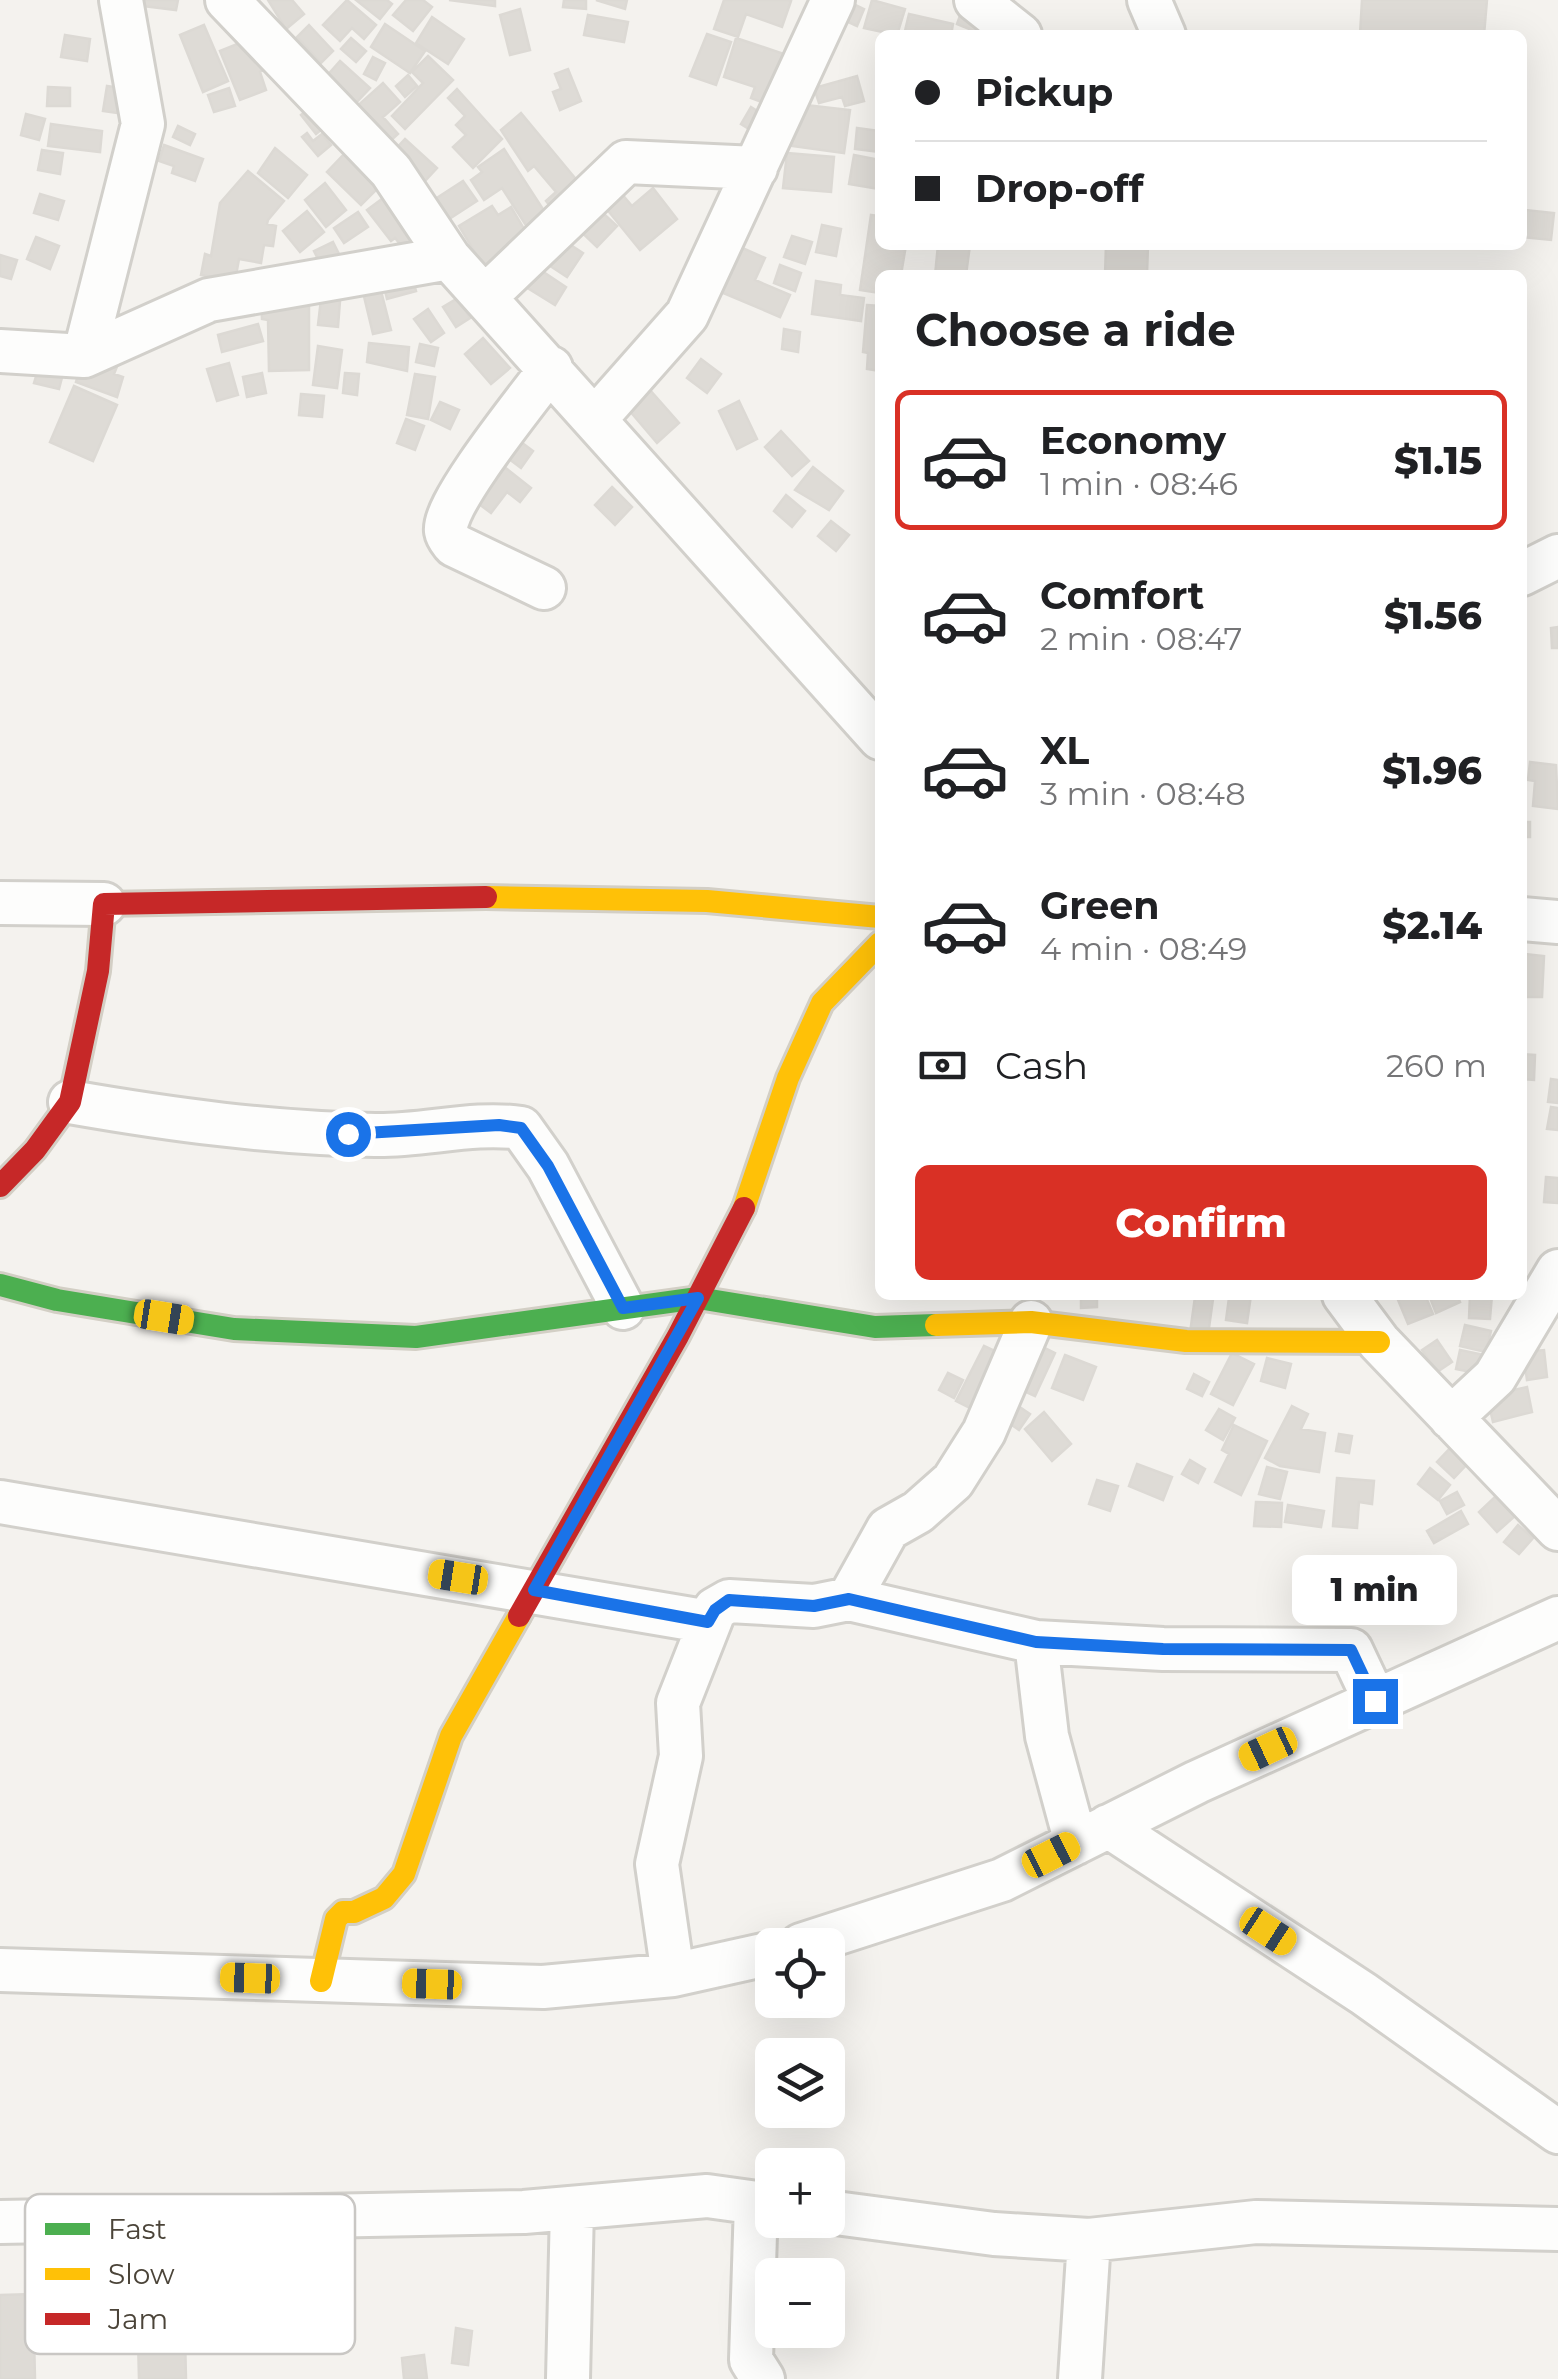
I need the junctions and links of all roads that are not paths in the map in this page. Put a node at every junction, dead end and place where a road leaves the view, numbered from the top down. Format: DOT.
graph roads {
  1 [pos="122,0"];
  2 [pos="227,0"];
  3 [pos="833,0"];
  4 [pos="976,0"];
  5 [pos="1149,0"];
  6 [pos="1014,30"];
  7 [pos="1162,30"];
  8 [pos="756,168"];
  9 [pos="450,258"];
  10 [pos="486,296"];
  11 [pos="0,351"];
  12 [pos="84,356"];
  13 [pos="551,368"];
  14 [pos="596,418"];
  15 [pos="1558,556"];
  16 [pos="1527,572"];
  17 [pos="544,588"];
  18 [pos="875,732"];
  19 [pos="0,904"];
  20 [pos="104,904"];
  21 [pos="875,917"];
  22 [pos="1527,919"];
  23 [pos="1558,922"];
  24 [pos="875,949"];
  25 [pos="70,1102"];
  26 [pos="0,1186"];
  27 [pos="1558,1271"];
  28 [pos="0,1285"];
  29 [pos="698,1298"];
  30 [pos="1348,1300"];
  31 [pos="623,1308"];
  32 [pos="1032,1322"];
  33 [pos="1380,1342"];
  34 [pos="1451,1418"];
  35 [pos="0,1502"];
  36 [pos="1558,1529"];
  37 [pos="534,1590"];
  38 [pos="849,1599"];
  39 [pos="1558,1618"];
  40 [pos="708,1622"];
  41 [pos="1036,1642"];
  42 [pos="1375,1701"];
  43 [pos="1092,1834"];
  44 [pos="845,1931"];
  45 [pos="755,1957"];
  46 [pos="0,1970"];
  47 [pos="673,1975"];
  48 [pos="321,1980"];
  49 [pos="1558,2132"];
  50 [pos="755,2203"];
  51 [pos="572,2208"];
  52 [pos="355,2213"];
  53 [pos="845,2214"];
  54 [pos="25,2221"];
  55 [pos="0,2222"];
  56 [pos="1558,2229"];
  57 [pos="761,2238"];
  58 [pos="1089,2240"];
  59 [pos="568,2379"];
  60 [pos="763,2379"];
  61 [pos="1080,2379"];
  1 -- 12 [label="street"];
  2 -- 9 [label="street"];
  3 -- 8 [label="street"];
  4 -- 6 [label="street"];
  5 -- 7 [label="street"];
  8 -- 10 [label="street"];
  8 -- 14 [label="street"];
  9 -- 10 [label="street"];
  9 -- 12 [label="street"];
  10 -- 13 [label="street"];
  11 -- 12 [label="street"];
  13 -- 14 [label="street"];
  13 -- 17 [label="street"];
  14 -- 18 [label="street"];
  15 -- 16 [label="street"];
  19 -- 20 [label="street"];
  20 -- 21 [label="street"];
  20 -- 25 [label="street"];
  22 -- 23 [label="street"];
  24 -- 29 [label="street"];
  25 -- 26 [label="street"];
  25 -- 31 [label="street"];
  27 -- 34 [label="street"];
  28 -- 31 [label="street"];
  29 -- 31 [label="street"];
  29 -- 32 [label="street"];
  29 -- 37 [label="street"];
  30 -- 33 [label="street"];
  32 -- 33 [label="street"];
  32 -- 38 [label="street"];
  33 -- 34 [label="street"];
  34 -- 36 [label="street"];
  35 -- 37 [label="street"];
  37 -- 40 [label="street"];
  37 -- 48 [label="street"];
  38 -- 40 [label="street"];
  38 -- 41 [label="street"];
  39 -- 42 [label="street"];
  40 -- 47 [label="street"];
  41 -- 42 [label="street"];
  41 -- 43 [label="street"];
  42 -- 43 [label="street"];
  43 -- 44 [label="street"];
  43 -- 49 [label="street"];
  45 -- 47 [label="street"];
  46 -- 48 [label="street"];
  47 -- 48 [label="street"];
  50 -- 51 [label="street"];
  51 -- 52 [label="street"];
  51 -- 59 [label="street"];
  53 -- 58 [label="street"];
  54 -- 55 [label="street"];
  56 -- 58 [label="street"];
  57 -- 60 [label="street"];
  58 -- 61 [label="street"];
}
